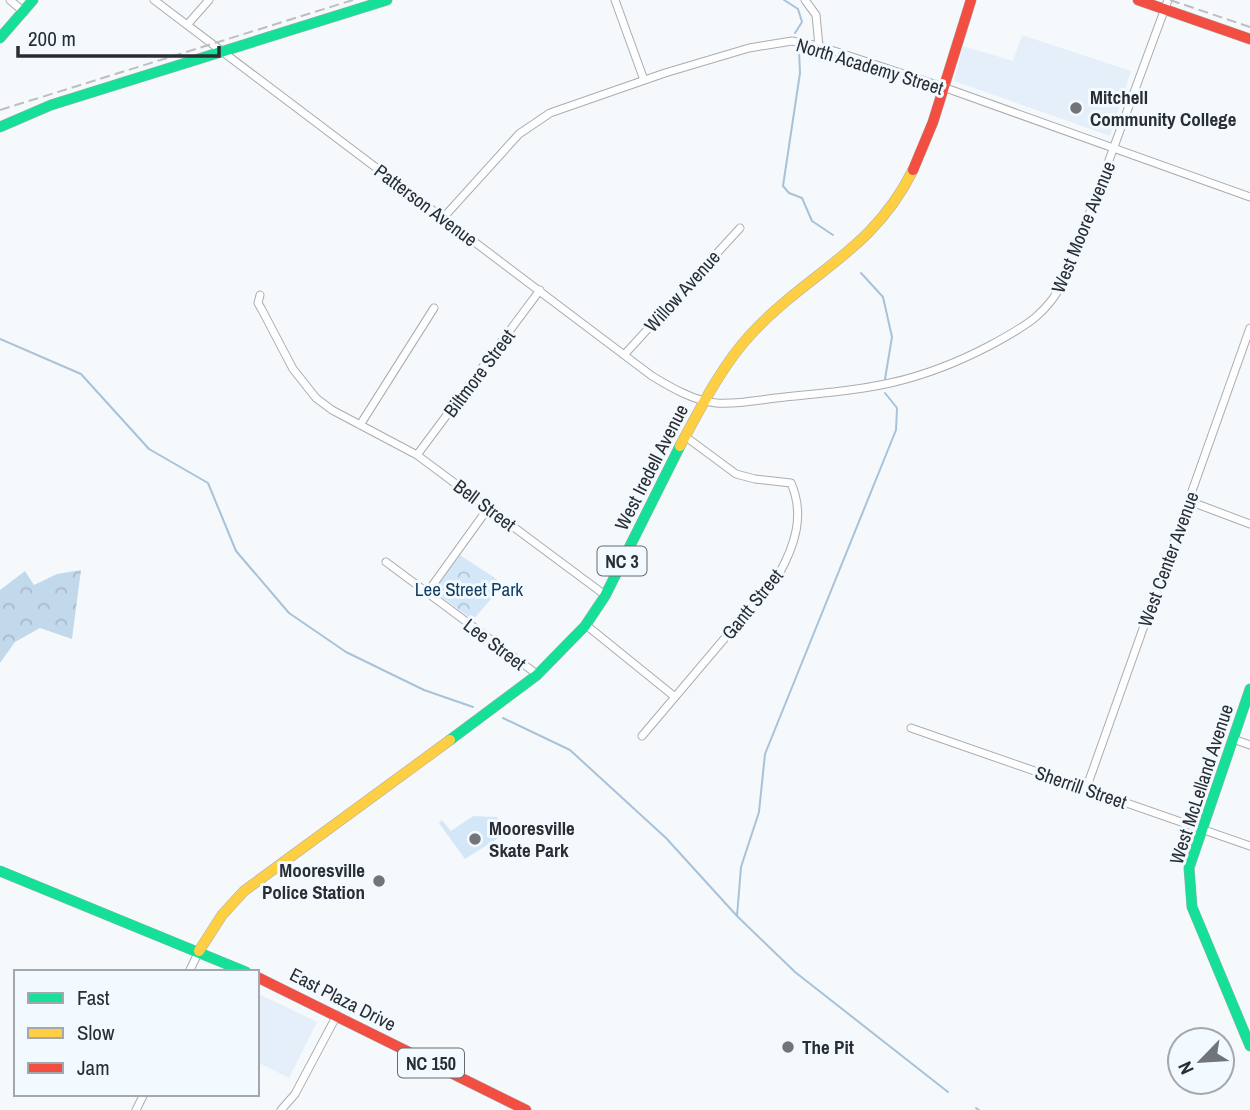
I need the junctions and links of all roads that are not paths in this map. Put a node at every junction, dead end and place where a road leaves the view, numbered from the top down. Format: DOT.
graph roads {
  1 [pos="10,0"];
  2 [pos="33,0"];
  3 [pos="154,0"];
  4 [pos="209,0"];
  5 [pos="387,0"];
  6 [pos="615,0"];
  7 [pos="805,0"];
  8 [pos="971,0"];
  9 [pos="1138,0"];
  10 [pos="367,3"];
  11 [pos="1167,5"];
  12 [pos="24,12"];
  13 [pos="187,25"];
  14 [pos="0,38"];
  15 [pos="1250,39"];
  16 [pos="819,46"];
  17 [pos="223,51"];
  18 [pos="644,80"];
  19 [pos="943,87"];
  20 [pos="0,127"];
  21 [pos="1115,146"];
  22 [pos="1250,197"];
  23 [pos="443,218"];
  24 [pos="740,228"];
  25 [pos="540,290"];
  26 [pos="260,295"];
  27 [pos="434,308"];
  28 [pos="1250,328"];
  29 [pos="624,355"];
  30 [pos="705,400"];
  31 [pos="360,425"];
  32 [pos="686,437"];
  33 [pos="417,455"];
  34 [pos="1189,501"];
  35 [pos="489,508"];
  36 [pos="1250,524"];
  37 [pos="386,562"];
  38 [pos="428,593"];
  39 [pos="604,595"];
  40 [pos="586,625"];
  41 [pos="538,676"];
  42 [pos="1250,689"];
  43 [pos="675,698"];
  44 [pos="911,728"];
  45 [pos="642,736"];
  46 [pos="1233,739"];
  47 [pos="1250,746"];
  48 [pos="1086,789"];
  49 [pos="1200,829"];
  50 [pos="1250,846"];
  51 [pos="0,871"];
  52 [pos="199,950"];
  53 [pos="190,970"];
  54 [pos="242,970"];
  55 [pos="259,978"];
  56 [pos="337,1016"];
  57 [pos="1250,1046"];
  58 [pos="281,1110"];
  59 [pos="526,1110"];
  1 -- 12 [label="street"];
  2 -- 12 [label="main road"];
  3 -- 13 [label="street, Patterson Avenue"];
  4 -- 13 [label="street"];
  5 -- 10 [label="main road"];
  6 -- 18 [label="street"];
  7 -- 16 [label="street"];
  8 -- 19 [label="main road, West Iredell Avenue / NC 3"];
  9 -- 11 [label="main road"];
  10 -- 17 [label="main road"];
  11 -- 15 [label="main road"];
  11 -- 21 [label="street, West Moore Avenue"];
  12 -- 14 [label="main road"];
  13 -- 17 [label="street, Patterson Avenue"];
  16 -- 18 [label="street, North Academy Street"];
  16 -- 19 [label="street, North Academy Street"];
  17 -- 20 [label="main road"];
  17 -- 23 [label="street, Patterson Avenue"];
  18 -- 23 [label="street, North Academy Street"];
  19 -- 21 [label="street, North Academy Street"];
  19 -- 30 [label="main road, West Iredell Avenue / NC 3"];
  21 -- 22 [label="street, North Academy Street"];
  21 -- 30 [label="street, West Moore Avenue"];
  23 -- 25 [label="street, Patterson Avenue"];
  24 -- 29 [label="street, Willow Avenue"];
  25 -- 29 [label="street, Patterson Avenue"];
  25 -- 33 [label="street, Biltmore Street"];
  26 -- 31 [label="street, Bell Street"];
  27 -- 31 [label="street"];
  28 -- 34 [label="street, West Center Avenue"];
  29 -- 30 [label="street, Patterson Avenue"];
  30 -- 32 [label="main road, West Iredell Avenue / NC 3"];
  31 -- 33 [label="street, Bell Street"];
  32 -- 39 [label="main road, West Iredell Avenue / NC 3"];
  32 -- 43 [label="street, Gantt Street"];
  33 -- 35 [label="street, Bell Street"];
  34 -- 36 [label="street"];
  34 -- 48 [label="street, West Center Avenue"];
  35 -- 38 [label="street"];
  35 -- 39 [label="street, Bell Street"];
  37 -- 38 [label="street, Lee Street"];
  38 -- 41 [label="street, Lee Street"];
  39 -- 40 [label="main road, West Iredell Avenue / NC 3"];
  40 -- 41 [label="main road, West Iredell Avenue / NC 3"];
  40 -- 43 [label="street"];
  41 -- 52 [label="main road, West Iredell Avenue / NC 3"];
  42 -- 46 [label="main road, West McLelland Avenue"];
  43 -- 45 [label="street, Gantt Street"];
  44 -- 48 [label="street, Sherrill Street"];
  46 -- 47 [label="street"];
  46 -- 49 [label="main road, West McLelland Avenue"];
  48 -- 49 [label="street, Sherrill Street"];
  49 -- 50 [label="street, Sherrill Street"];
  49 -- 57 [label="main road, West McLelland Avenue"];
  51 -- 52 [label="main road"];
  52 -- 53 [label="street, West Iredell Avenue"];
  52 -- 54 [label="main road"];
  55 -- 56 [label="main road, East Plaza Drive / NC 150"];
  56 -- 58 [label="street"];
  56 -- 59 [label="main road, East Plaza Drive / NC 150"];
}
